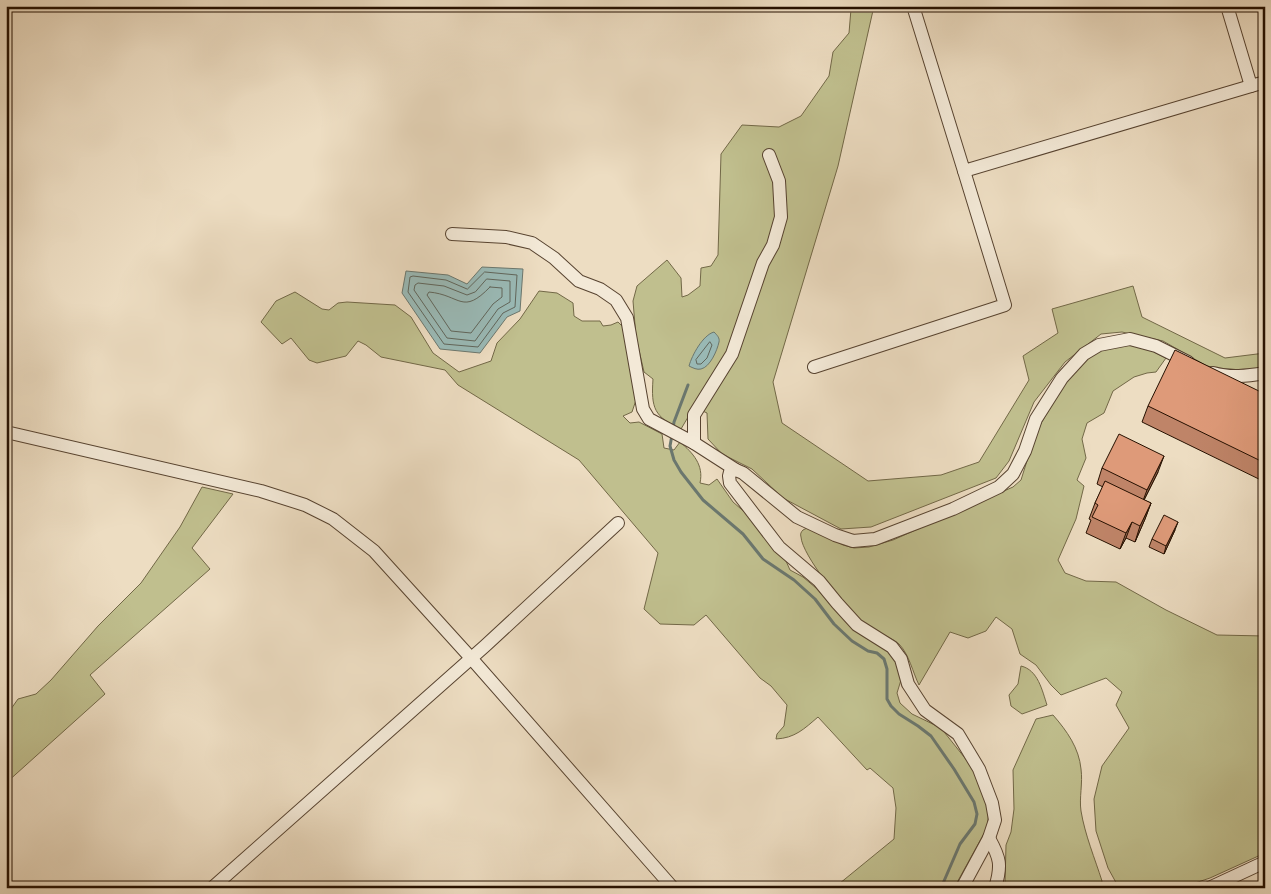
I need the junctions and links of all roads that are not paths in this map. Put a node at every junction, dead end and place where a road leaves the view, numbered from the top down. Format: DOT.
graph roads {
  1 [pos="913,6"];
  2 [pos="1227,6"];
  3 [pos="1265,82"];
  4 [pos="1251,86"];
  5 [pos="769,155"];
  6 [pos="964,171"];
  7 [pos="452,234"];
  8 [pos="814,367"];
  9 [pos="1265,373"];
  10 [pos="6,432"];
  11 [pos="694,444"];
  12 [pos="736,470"];
  13 [pos="618,523"];
  14 [pos="471,658"];
  15 [pos="989,838"];
  16 [pos="1265,862"];
  17 [pos="212,888"];
  18 [pos="673,888"];
  19 [pos="962,888"];
  20 [pos="995,888"];
  21 [pos="1208,888"];
  1 -- 6 [label="street"];
  2 -- 4 [label="street"];
  3 -- 4 [label="street"];
  4 -- 6 [label="street"];
  5 -- 11 [label="street"];
  6 -- 8 [label="street"];
  7 -- 11 [label="street"];
  9 -- 12 [label="street"];
  10 -- 14 [label="street"];
  11 -- 12 [label="street"];
  12 -- 15 [label="street"];
  13 -- 14 [label="street"];
  14 -- 17 [label="street"];
  14 -- 18 [label="street"];
  15 -- 19 [label="street"];
  15 -- 20 [label="street"];
  16 -- 21 [label="street"];
}
